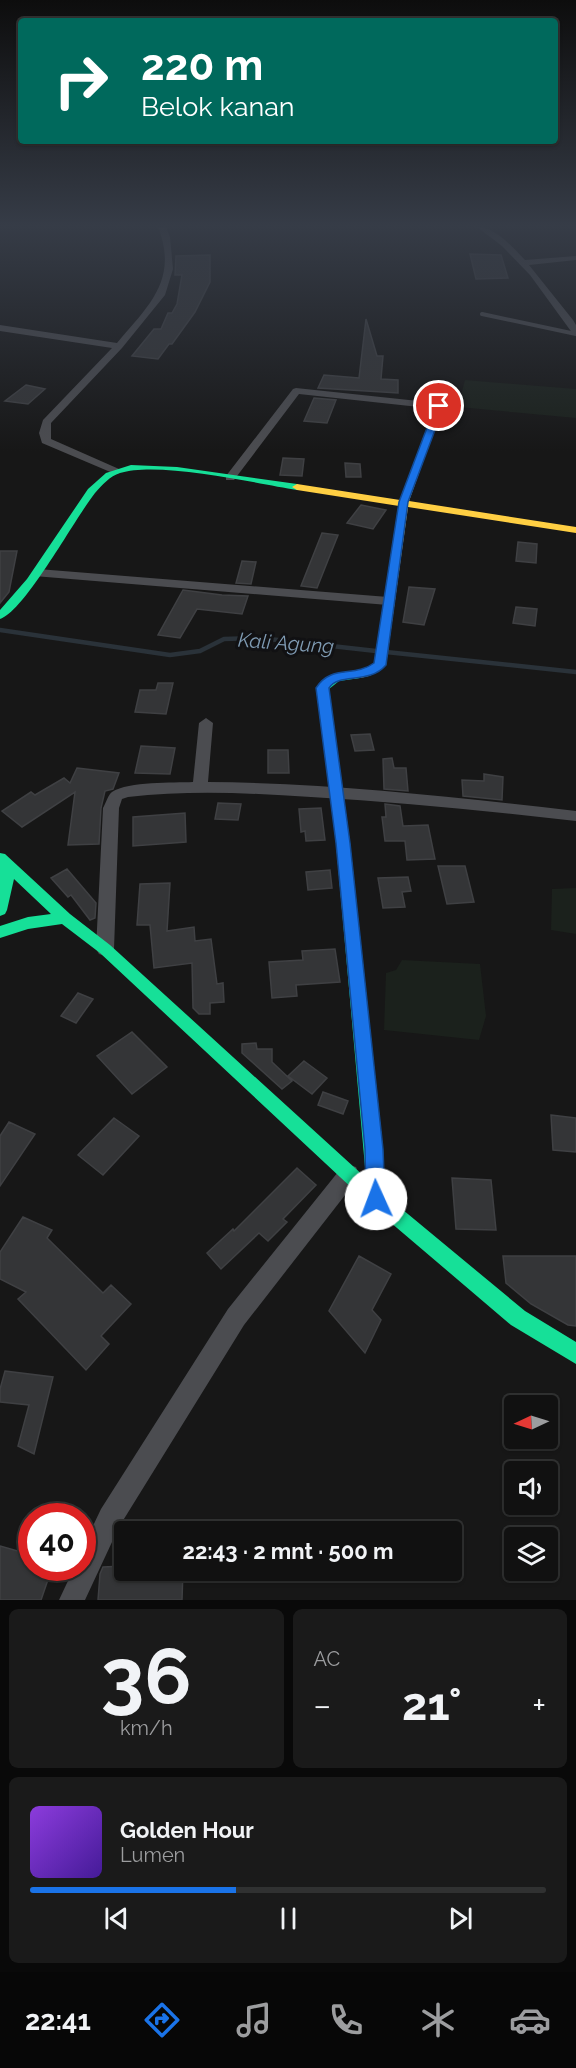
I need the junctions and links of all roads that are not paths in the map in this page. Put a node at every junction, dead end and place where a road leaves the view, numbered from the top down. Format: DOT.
graph roads {
  1 [pos="156,302"];
  2 [pos="557,302"];
  3 [pos="482,314"];
  4 [pos="0,328"];
  5 [pos="576,333"];
  6 [pos="119,346"];
  7 [pos="439,406"];
  8 [pos="456,408"];
  9 [pos="115,471"];
  10 [pos="230,478"];
  11 [pos="404,502"];
  12 [pos="576,530"];
  13 [pos="38,573"];
  14 [pos="388,600"];
  15 [pos="0,616"];
  16 [pos="206,723"];
  17 [pos="200,786"];
  18 [pos="336,793"];
  19 [pos="576,816"];
  20 [pos="5,862"];
  21 [pos="0,910"];
  22 [pos="65,918"];
  23 [pos="0,932"];
  24 [pos="105,949"];
  25 [pos="349,1174"];
  26 [pos="376,1199"];
  27 [pos="576,1354"];
  28 [pos="72,1600"];
  1 -- 6 [label="street"];
  2 -- 5 [label="street"];
  3 -- 5 [label="lane"];
  4 -- 6 [label="street"];
  6 -- 9 [label="street"];
  7 -- 8 [label="street"];
  7 -- 10 [label="street"];
  7 -- 11 [label="street"];
  9 -- 10 [label="street"];
  9 -- 13 [label="street"];
  10 -- 11 [label="street"];
  11 -- 12 [label="street"];
  11 -- 14 [label="street"];
  13 -- 14 [label="street"];
  13 -- 15 [label="street"];
  14 -- 18 [label="street"];
  16 -- 17 [label="street"];
  17 -- 18 [label="street"];
  17 -- 24 [label="street"];
  18 -- 19 [label="street"];
  18 -- 26 [label="street"];
  20 -- 21 [label="street"];
  20 -- 22 [label="street"];
  22 -- 23 [label="street"];
  22 -- 24 [label="street"];
  24 -- 25 [label="street"];
  25 -- 26 [label="street"];
  25 -- 28 [label="street"];
  26 -- 27 [label="street"];
}
